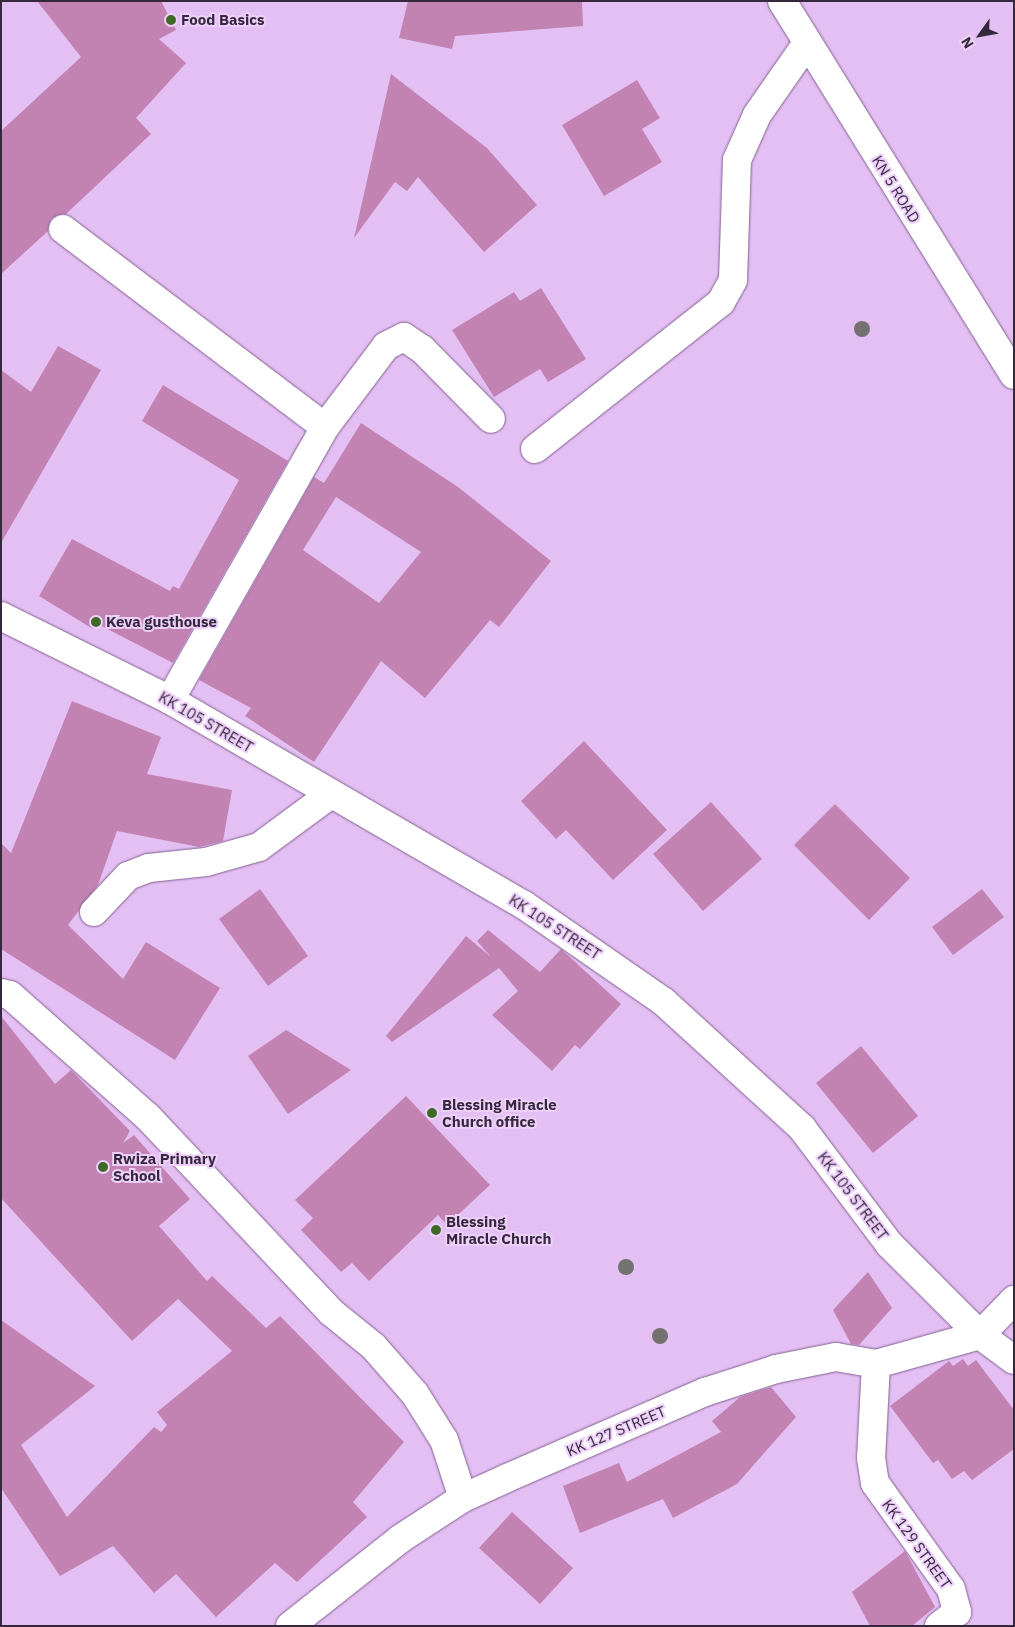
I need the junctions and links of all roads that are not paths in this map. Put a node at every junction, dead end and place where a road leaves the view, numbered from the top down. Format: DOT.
graph roads {
  1 [pos="782,1"];
  2 [pos="805,46"];
  3 [pos="63,230"];
  4 [pos="1014,375"];
  5 [pos="491,419"];
  6 [pos="325,427"];
  7 [pos="535,449"];
  8 [pos="1,616"];
  9 [pos="170,700"];
  10 [pos="331,794"];
  11 [pos="94,912"];
  12 [pos="1,993"];
  13 [pos="1014,1300"];
  14 [pos="980,1335"];
  15 [pos="1014,1360"];
  16 [pos="876,1364"];
  17 [pos="463,1498"];
  18 [pos="290,1626"];
  19 [pos="939,1626"];
  1 -- 2 [label="street, KN 5 ROAD"];
  2 -- 4 [label="street, KN 5 ROAD"];
  2 -- 7 [label="street"];
  3 -- 6 [label="street"];
  5 -- 6 [label="street"];
  6 -- 9 [label="street"];
  8 -- 9 [label="street, KK 105 STREET"];
  9 -- 10 [label="street, KK 105 STREET"];
  10 -- 11 [label="street"];
  10 -- 14 [label="street, KK 105 STREET"];
  12 -- 17 [label="street"];
  13 -- 14 [label="street"];
  14 -- 15 [label="street, KK 105 STREET"];
  14 -- 16 [label="street, KK 127 STREET"];
  16 -- 17 [label="street, KK 127 STREET"];
  16 -- 19 [label="street, KK 129 STREET"];
  17 -- 18 [label="street, KK 127 STREET"];
}
